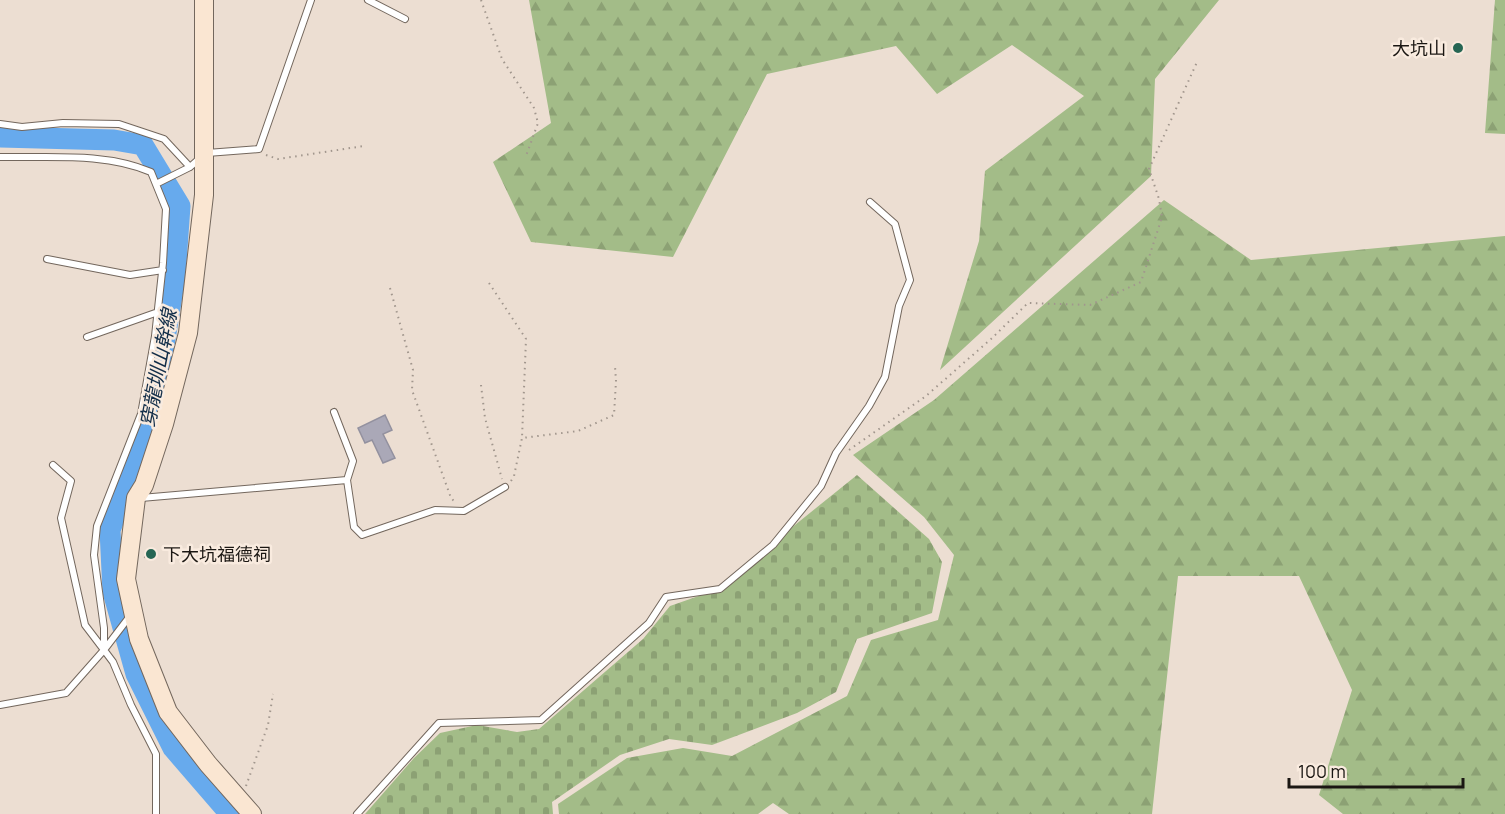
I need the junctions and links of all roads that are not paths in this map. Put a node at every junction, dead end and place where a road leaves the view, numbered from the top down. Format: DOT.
graph roads {
  1 [pos="204,0"];
  2 [pos="311,0"];
  3 [pos="368,0"];
  4 [pos="405,20"];
  5 [pos="0,124"];
  6 [pos="205,153"];
  7 [pos="0,157"];
  8 [pos="190,167"];
  9 [pos="156,184"];
  10 [pos="870,202"];
  11 [pos="46,259"];
  12 [pos="163,270"];
  13 [pos="158,312"];
  14 [pos="87,337"];
  15 [pos="334,412"];
  16 [pos="53,465"];
  17 [pos="347,480"];
  18 [pos="505,487"];
  19 [pos="135,498"];
  20 [pos="133,612"];
  21 [pos="104,650"];
  22 [pos="0,705"];
  23 [pos="246,807"];
  24 [pos="156,814"];
  25 [pos="357,814"];
  1 -- 6 [label="street"];
  2 -- 6 [label="lane"];
  3 -- 4 [label="lane"];
  5 -- 8 [label="lane"];
  6 -- 8 [label="lane"];
  6 -- 19 [label="street"];
  7 -- 9 [label="lane"];
  8 -- 9 [label="lane"];
  9 -- 12 [label="lane"];
  10 -- 25 [label="lane"];
  11 -- 12 [label="lane"];
  12 -- 13 [label="lane"];
  13 -- 14 [label="lane"];
  13 -- 21 [label="lane"];
  15 -- 17 [label="lane"];
  16 -- 21 [label="lane"];
  17 -- 18 [label="lane"];
  17 -- 19 [label="lane"];
  19 -- 20 [label="street"];
  20 -- 21 [label="lane"];
  20 -- 23 [label="street"];
  21 -- 22 [label="lane"];
  21 -- 24 [label="lane"];
}
